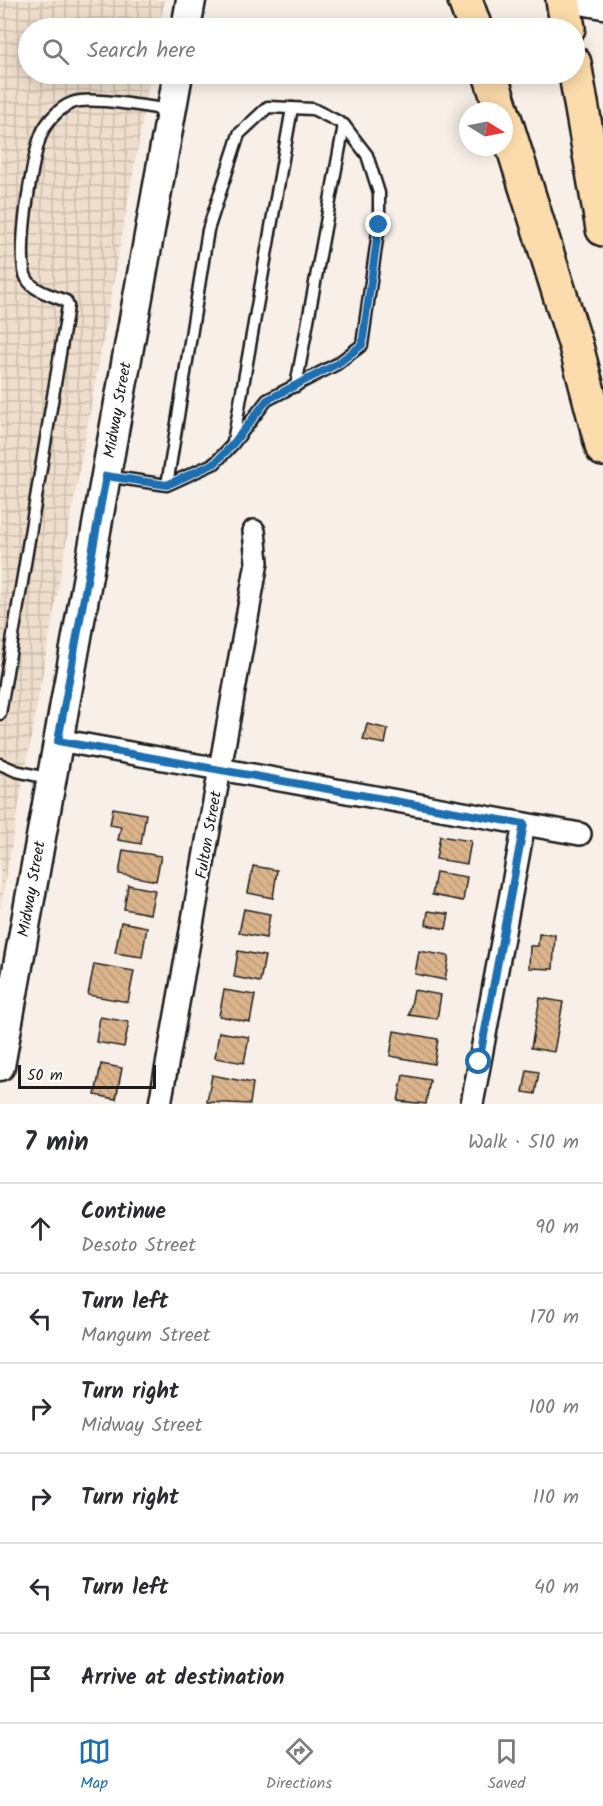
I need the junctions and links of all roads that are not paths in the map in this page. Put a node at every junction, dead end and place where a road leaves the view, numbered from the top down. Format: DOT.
graph roads {
  1 [pos="191,0"];
  2 [pos="465,0"];
  3 [pos="563,0"];
  4 [pos="581,0"];
  5 [pos="603,4"];
  6 [pos="188,18"];
  7 [pos="471,18"];
  8 [pos="566,18"];
  9 [pos="176,84"];
  10 [pos="493,84"];
  11 [pos="578,84"];
  12 [pos="499,102"];
  13 [pos="292,108"];
  14 [pos="172,110"];
  15 [pos="344,125"];
  16 [pos="513,146"];
  17 [pos="603,229"];
  18 [pos="296,386"];
  19 [pos="233,444"];
  20 [pos="603,449"];
  21 [pos="106,476"];
  22 [pos="167,485"];
  23 [pos="254,531"];
  24 [pos="0,714"];
  25 [pos="58,741"];
  26 [pos="0,764"];
  27 [pos="221,768"];
  28 [pos="51,779"];
  29 [pos="524,824"];
  30 [pos="580,834"];
  31 [pos="0,1066"];
  32 [pos="160,1104"];
  33 [pos="472,1104"];
  1 -- 6 [label="street"];
  2 -- 7 [label="highway"];
  3 -- 8 [label="highway"];
  4 -- 5 [label="street"];
  9 -- 14 [label="street, Midway Street"];
  10 -- 12 [label="highway"];
  11 -- 17 [label="highway"];
  13 -- 15 [label="lane"];
  13 -- 19 [label="lane"];
  13 -- 22 [label="lane"];
  14 -- 21 [label="street, Midway Street"];
  14 -- 24 [label="lane"];
  15 -- 18 [label="lane"];
  15 -- 18 [label="lane"];
  16 -- 20 [label="highway"];
  18 -- 19 [label="lane"];
  19 -- 22 [label="lane"];
  21 -- 22 [label="lane"];
  21 -- 25 [label="street, Midway Street"];
  23 -- 27 [label="street, Fulton Street"];
  25 -- 27 [label="street"];
  25 -- 28 [label="street, Midway Street"];
  26 -- 28 [label="lane"];
  27 -- 29 [label="street"];
  27 -- 32 [label="street, Fulton Street"];
  28 -- 31 [label="street, Midway Street"];
  29 -- 30 [label="street"];
  29 -- 33 [label="street"];
}
